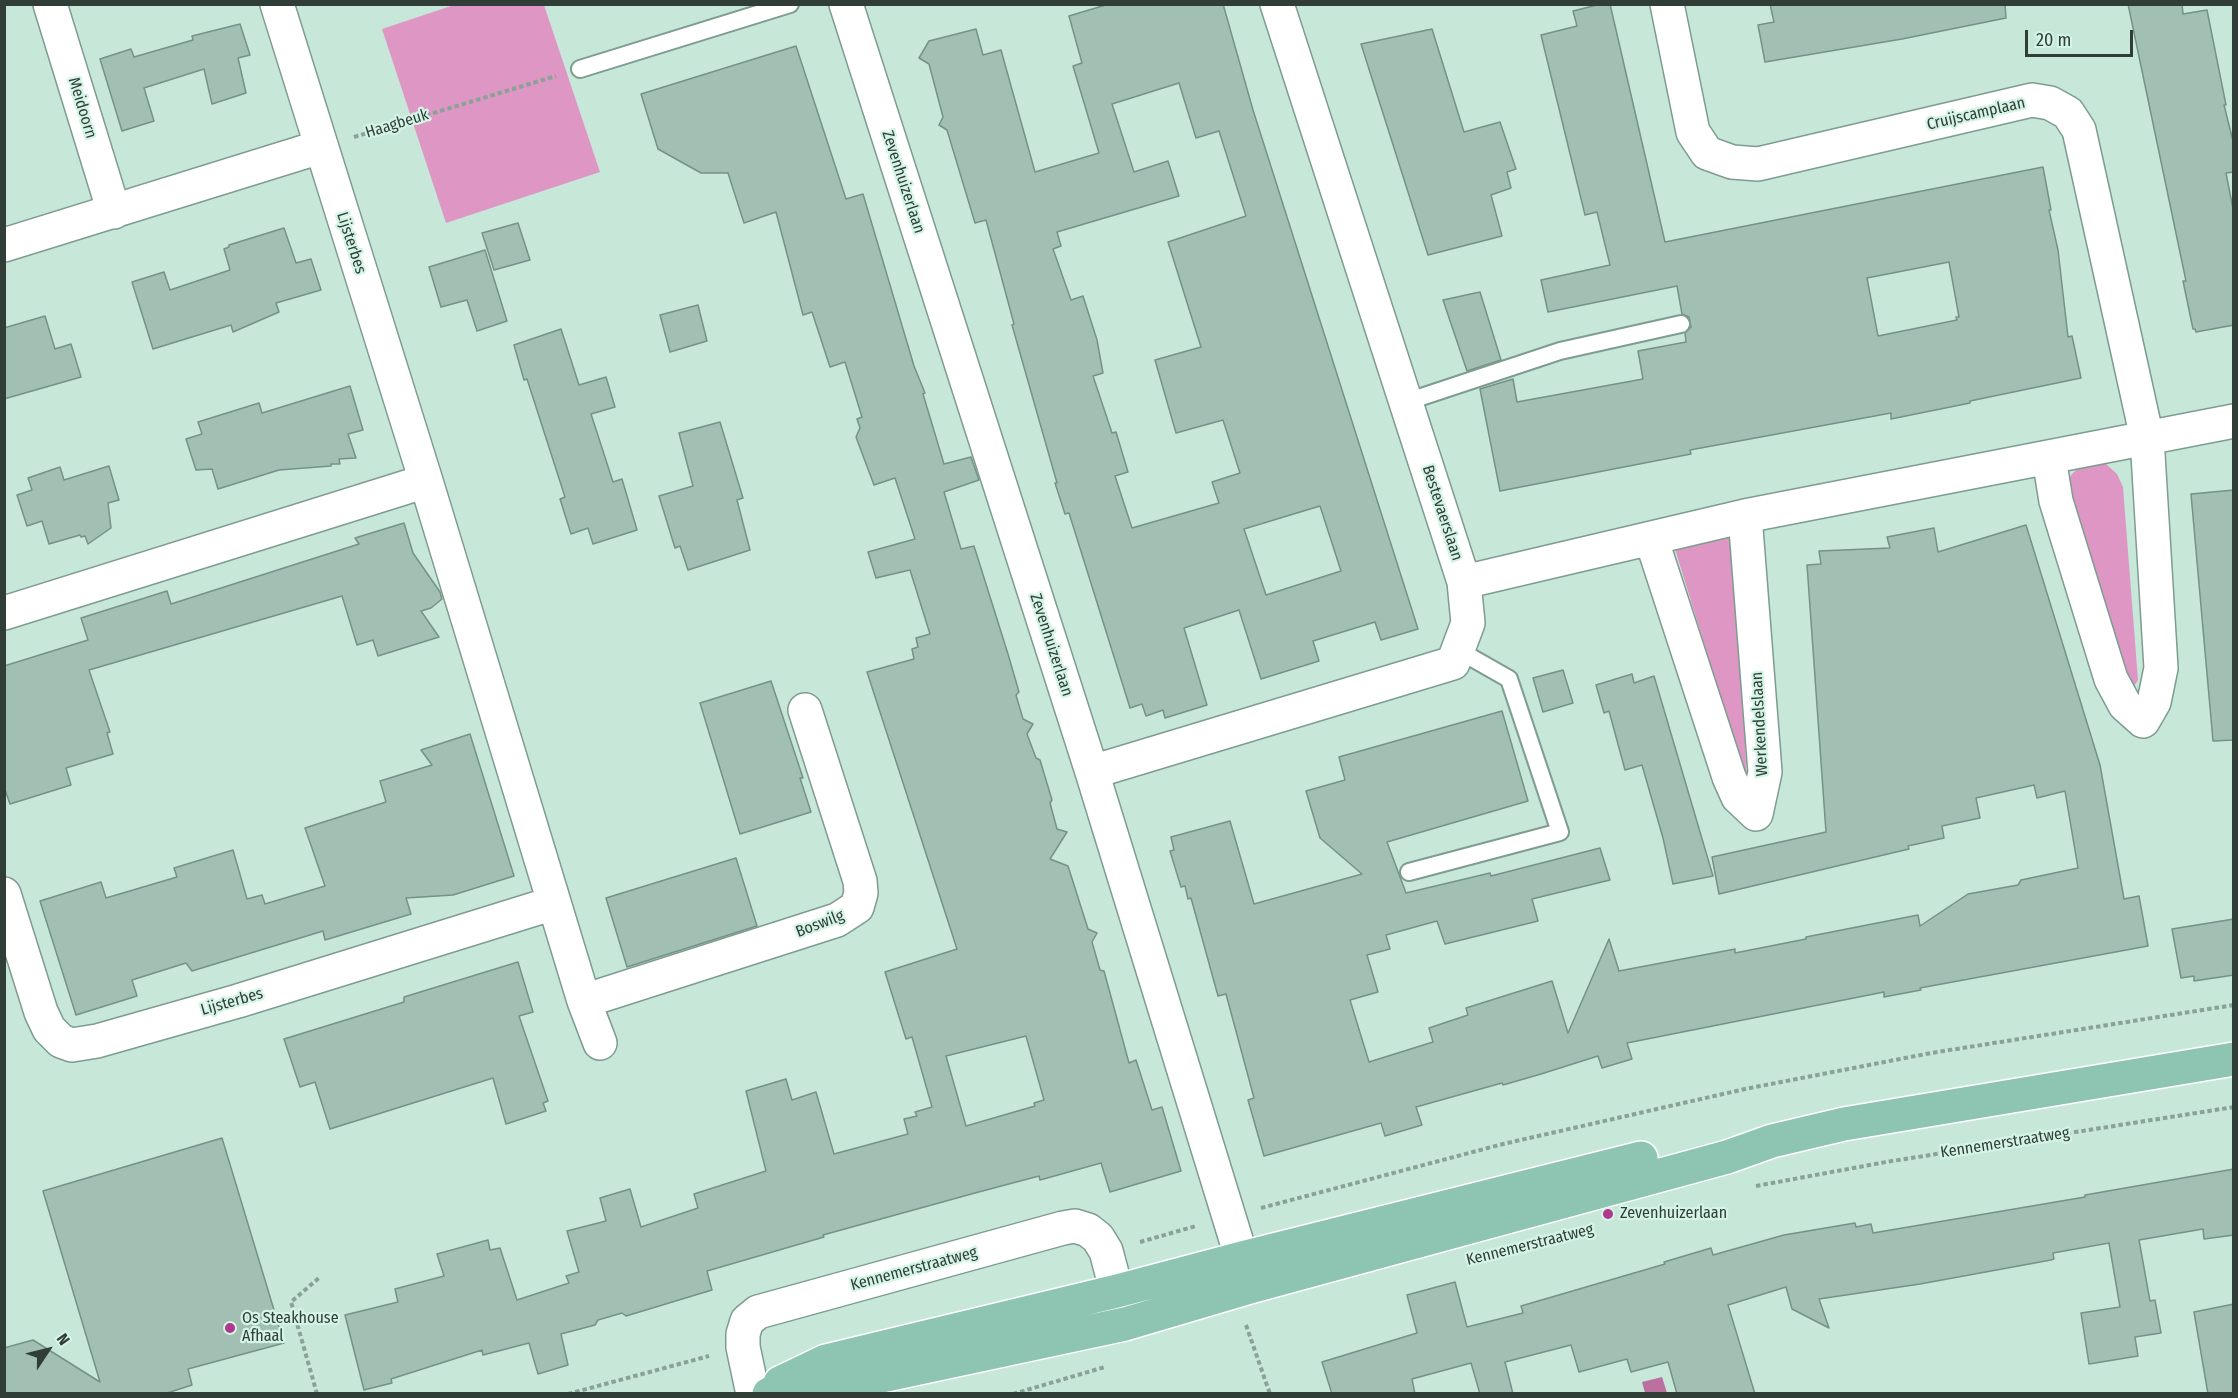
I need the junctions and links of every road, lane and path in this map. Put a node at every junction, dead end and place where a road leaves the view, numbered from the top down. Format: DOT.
graph roads {
  1 [pos="50,4"];
  2 [pos="277,4"];
  3 [pos="790,4"];
  4 [pos="846,4"];
  5 [pos="1277,4"];
  6 [pos="1666,4"];
  7 [pos="580,69"];
  8 [pos="320,147"];
  9 [pos="114,212"];
  10 [pos="4,245"];
  11 [pos="1681,324"];
  12 [pos="1406,402"];
  13 [pos="2234,421"];
  14 [pos="2147,438"];
  15 [pos="2049,458"];
  16 [pos="426,481"];
  17 [pos="1745,516"];
  18 [pos="1651,538"];
  19 [pos="1464,582"];
  20 [pos="4,613"];
  21 [pos="1458,650"];
  22 [pos="805,710"];
  23 [pos="1092,771"];
  24 [pos="1409,872"];
  25 [pos="4,894"];
  26 [pos="554,903"];
  27 [pos="584,1001"];
  28 [pos="2234,1005"];
  29 [pos="600,1043"];
  30 [pos="2234,1059"];
  31 [pos="2234,1107"];
  32 [pos="1752,1187"];
  33 [pos="1228,1216"];
  34 [pos="1106,1251"];
  35 [pos="1246,1272"];
  36 [pos="320,1278"];
  37 [pos="1117,1291"];
  38 [pos="1257,1322"];
  39 [pos="1125,1324"];
  40 [pos="743,1347"];
  41 [pos="1112,1364"];
  42 [pos="316,1394"];
  43 [pos="568,1394"];
  44 [pos="755,1394"];
  45 [pos="769,1394"];
  46 [pos="1013,1394"];
  47 [pos="1270,1394"];
  1 -- 9 [label="street, Meidoorn"];
  2 -- 8 [label="street, Lijsterbes"];
  3 -- 7 [label="lane"];
  4 -- 23 [label="street, Zevenhuizerlaan"];
  5 -- 12 [label="street, Bestevaerslaan"];
  6 -- 14 [label="street, Cruijscamplaan"];
  7 -- 8 [label="path, Haagbeuk"];
  8 -- 9 [label="street"];
  8 -- 16 [label="street, Lijsterbes"];
  9 -- 10 [label="street"];
  11 -- 12 [label="lane"];
  12 -- 19 [label="street, Bestevaerslaan"];
  13 -- 14 [label="street"];
  14 -- 15 [label="street"];
  14 -- 15 [label="street"];
  15 -- 17 [label="street"];
  16 -- 20 [label="street"];
  16 -- 26 [label="street, Lijsterbes"];
  17 -- 18 [label="street"];
  17 -- 18 [label="street, Werkendelslaan"];
  18 -- 19 [label="street"];
  19 -- 21 [label="street, Bestevaerslaan"];
  21 -- 23 [label="street, Bestevaerslaan"];
  21 -- 24 [label="lane"];
  22 -- 27 [label="street, Boswilg"];
  23 -- 33 [label="street, Zevenhuizerlaan"];
  25 -- 26 [label="street, Lijsterbes"];
  26 -- 27 [label="street, Lijsterbes"];
  27 -- 29 [label="street, Lijsterbes"];
  28 -- 33 [label="path"];
  30 -- 35 [label="main road, Kennemerstraatweg"];
  31 -- 32 [label="path, Kennemerstraatweg"];
  33 -- 34 [label="path"];
  33 -- 35 [label="street, Zevenhuizerlaan"];
  34 -- 37 [label="street, Kennemerstraatweg"];
  34 -- 40 [label="street, Kennemerstraatweg"];
  35 -- 37 [label="main road, Kennemerstraatweg"];
  35 -- 39 [label="main road, Kennemerstraatweg"];
  36 -- 42 [label="path"];
  37 -- 39 [label="street, Kennemerstraatweg"];
  37 -- 44 [label="main road, Kennemerstraatweg"];
  38 -- 47 [label="path"];
  39 -- 45 [label="main road, Kennemerstraatweg"];
  40 -- 43 [label="path"];
  40 -- 44 [label="street, Kennemerstraatweg"];
  41 -- 46 [label="path"];
}
